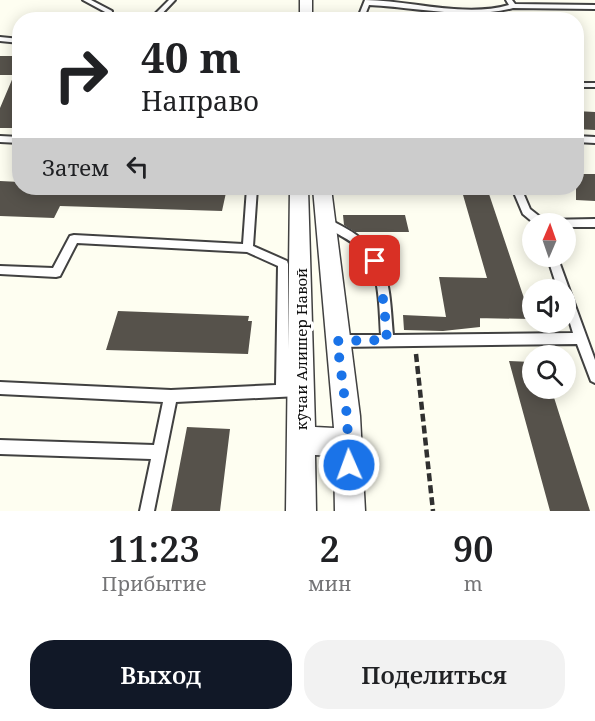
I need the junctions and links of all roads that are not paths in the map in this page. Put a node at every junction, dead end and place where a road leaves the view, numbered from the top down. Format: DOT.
graph roads {
  1 [pos="86,0"];
  2 [pos="172,0"];
  3 [pos="368,2"];
  4 [pos="511,3"];
  5 [pos="595,7"];
  6 [pos="110,12"];
  7 [pos="160,12"];
  8 [pos="252,195"];
  9 [pos="299,195"];
  10 [pos="322,195"];
  11 [pos="520,195"];
  12 [pos="528,213"];
  13 [pos="326,222"];
  14 [pos="576,223"];
  15 [pos="595,223"];
  16 [pos="248,248"];
  17 [pos="0,270"];
  18 [pos="576,324"];
  19 [pos="581,338"];
  20 [pos="387,340"];
  21 [pos="337,341"];
  22 [pos="595,377"];
  23 [pos="0,388"];
  24 [pos="292,390"];
  25 [pos="171,396"];
  26 [pos="301,440"];
  27 [pos="348,443"];
  28 [pos="0,447"];
  29 [pos="159,452"];
  30 [pos="147,511"];
  31 [pos="301,511"];
  32 [pos="350,511"];
  1 -- 6 [label="lane"];
  2 -- 7 [label="lane"];
  3 -- 4 [label="lane"];
  4 -- 5 [label="lane"];
  8 -- 16 [label="lane"];
  9 -- 24 [label="street, кӯчаи Алишер Навоӣ"];
  10 -- 13 [label="street, кӯчаи Алишер Навоӣ"];
  11 -- 12 [label="lane"];
  13 -- 20 [label="lane"];
  13 -- 21 [label="street, кӯчаи Алишер Навоӣ"];
  14 -- 15 [label="lane"];
  16 -- 17 [label="lane, кӯчаи Алишер Навоӣ"];
  16 -- 24 [label="lane, кӯчаи Алишер Навоӣ"];
  18 -- 19 [label="lane"];
  19 -- 20 [label="lane"];
  19 -- 22 [label="lane"];
  20 -- 21 [label="lane"];
  21 -- 27 [label="street, кӯчаи Алишер Навоӣ"];
  23 -- 25 [label="lane"];
  24 -- 25 [label="lane"];
  24 -- 26 [label="street, кӯчаи Алишер Навоӣ"];
  25 -- 29 [label="lane"];
  26 -- 27 [label="street"];
  26 -- 31 [label="street, кӯчаи Алишер Навоӣ"];
  27 -- 32 [label="street, кӯчаи Алишер Навоӣ"];
  28 -- 29 [label="lane"];
  29 -- 30 [label="lane"];
}
